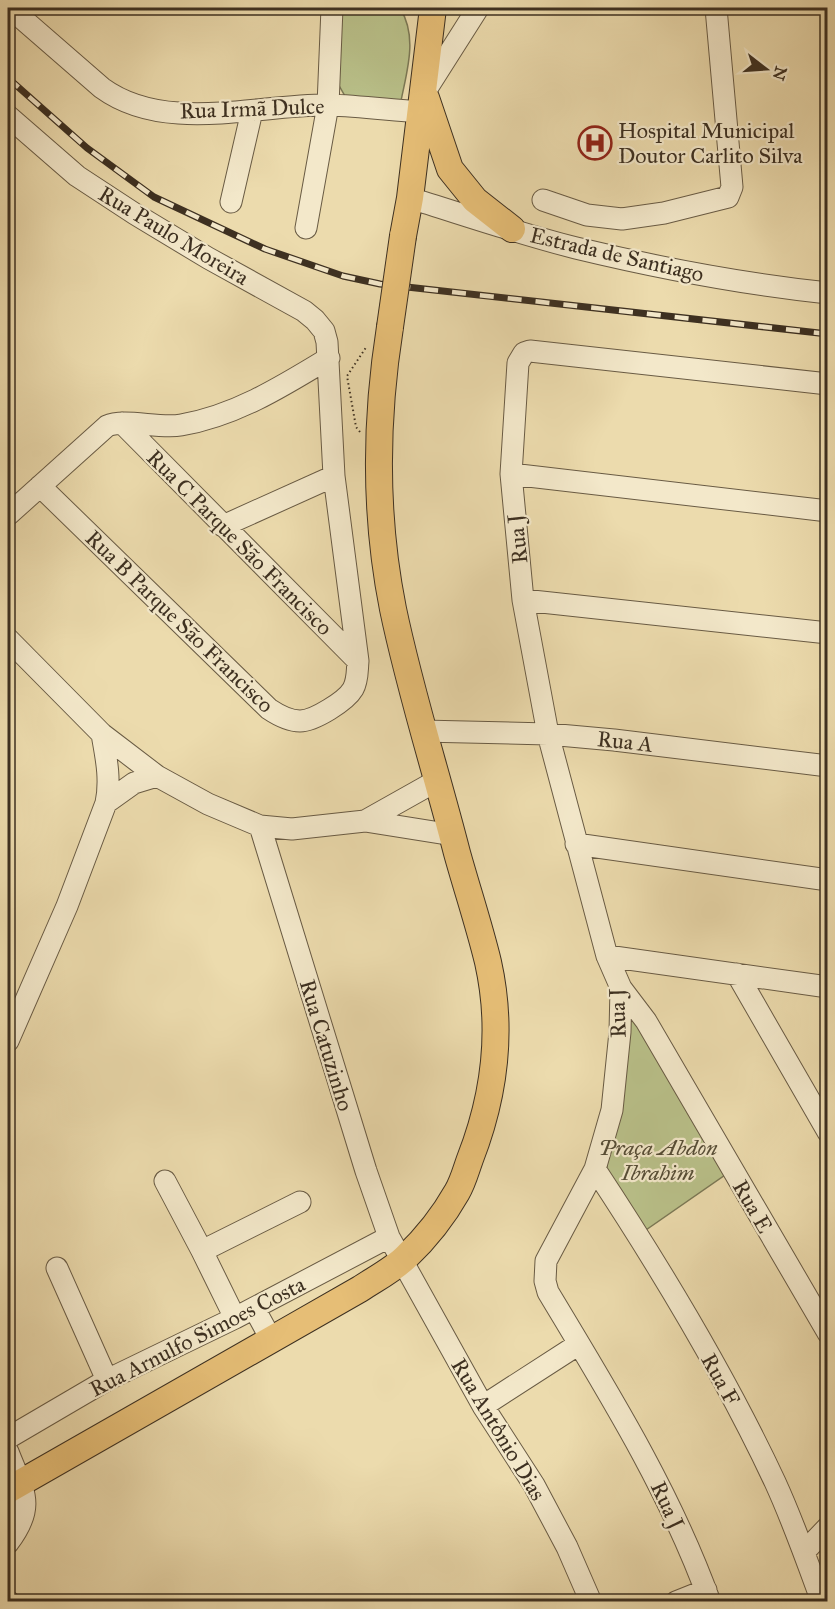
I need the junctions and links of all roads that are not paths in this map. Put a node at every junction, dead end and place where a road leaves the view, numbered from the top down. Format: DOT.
graph roads {
  1 [pos="10,8"];
  2 [pos="332,8"];
  3 [pos="413,8"];
  4 [pos="433,8"];
  5 [pos="478,8"];
  6 [pos="716,8"];
  7 [pos="429,47"];
  8 [pos="422,103"];
  9 [pos="328,105"];
  10 [pos="252,111"];
  11 [pos="8,116"];
  12 [pos="410,198"];
  13 [pos="543,200"];
  14 [pos="231,202"];
  15 [pos="586,215"];
  16 [pos="306,228"];
  17 [pos="512,229"];
  18 [pos="576,248"];
  19 [pos="828,293"];
  20 [pos="329,358"];
  21 [pos="828,384"];
  22 [pos="122,423"];
  23 [pos="511,474"];
  24 [pos="334,476"];
  25 [pos="40,486"];
  26 [pos="828,511"];
  27 [pos="8,515"];
  28 [pos="223,526"];
  29 [pos="523,600"];
  30 [pos="828,633"];
  31 [pos="8,639"];
  32 [pos="358,661"];
  33 [pos="422,731"];
  34 [pos="102,734"];
  35 [pos="548,734"];
  36 [pos="828,766"];
  37 [pos="157,776"];
  38 [pos="438,780"];
  39 [pos="106,803"];
  40 [pos="365,821"];
  41 [pos="260,826"];
  42 [pos="453,835"];
  43 [pos="576,844"];
  44 [pos="828,880"];
  45 [pos="607,956"];
  46 [pos="736,974"];
  47 [pos="828,987"];
  48 [pos="621,988"];
  49 [pos="8,1041"];
  50 [pos="828,1132"];
  51 [pos="595,1169"];
  52 [pos="165,1181"];
  53 [pos="300,1202"];
  54 [pos="389,1237"];
  55 [pos="202,1251"];
  56 [pos="404,1260"];
  57 [pos="57,1268"];
  58 [pos="254,1308"];
  59 [pos="235,1318"];
  60 [pos="828,1333"];
  61 [pos="272,1341"];
  62 [pos="579,1344"];
  63 [pos="107,1380"];
  64 [pos="483,1406"];
  65 [pos="8,1438"];
  66 [pos="8,1452"];
  67 [pos="14,1487"];
  68 [pos="828,1527"];
  69 [pos="8,1543"];
  70 [pos="804,1552"];
  71 [pos="708,1596"];
  72 [pos="591,1602"];
  73 [pos="676,1602"];
  74 [pos="822,1602"];
  1 -- 10 [label="street, Rua Irmã Dulce"];
  2 -- 9 [label="street"];
  3 -- 7 [label="main road"];
  4 -- 7 [label="main road"];
  5 -- 8 [label="street"];
  6 -- 15 [label="street"];
  7 -- 8 [label="main road"];
  8 -- 9 [label="street, Rua Irmã Dulce"];
  8 -- 12 [label="main road"];
  8 -- 17 [label="main road"];
  9 -- 10 [label="street, Rua Irmã Dulce"];
  9 -- 16 [label="street"];
  10 -- 14 [label="street"];
  11 -- 20 [label="street, Rua Paulo Moreira"];
  12 -- 17 [label="street, Estrada de Santiago"];
  12 -- 33 [label="main road, bridge"];
  13 -- 15 [label="street"];
  15 -- 18 [label="street"];
  17 -- 18 [label="street, Estrada de Santiago"];
  18 -- 19 [label="street, Estrada de Santiago"];
  20 -- 22 [label="street"];
  20 -- 24 [label="street, Rua B Parque São Francisco"];
  21 -- 23 [label="street, Rua J"];
  22 -- 25 [label="street"];
  22 -- 28 [label="street, Rua C Parque São Francisco"];
  23 -- 26 [label="street"];
  23 -- 29 [label="street, Rua J"];
  24 -- 28 [label="street"];
  24 -- 32 [label="street, Rua B Parque São Francisco"];
  25 -- 27 [label="street"];
  25 -- 32 [label="street, Rua B Parque São Francisco"];
  28 -- 32 [label="street, Rua C Parque São Francisco"];
  29 -- 30 [label="street"];
  29 -- 35 [label="street, Rua J"];
  31 -- 34 [label="street"];
  33 -- 35 [label="street, Rua A"];
  33 -- 38 [label="main road"];
  34 -- 37 [label="street"];
  34 -- 39 [label="street"];
  35 -- 36 [label="street, Rua A"];
  35 -- 43 [label="street, Rua J"];
  37 -- 39 [label="street"];
  37 -- 41 [label="street"];
  38 -- 40 [label="street"];
  38 -- 42 [label="main road"];
  39 -- 49 [label="street"];
  40 -- 41 [label="street"];
  40 -- 42 [label="street"];
  41 -- 54 [label="street, Rua Catuzinho"];
  42 -- 56 [label="main road"];
  43 -- 44 [label="street"];
  43 -- 45 [label="street, Rua J"];
  45 -- 46 [label="street"];
  45 -- 48 [label="street, Rua J"];
  46 -- 47 [label="street"];
  46 -- 50 [label="street"];
  48 -- 51 [label="street, Rua J"];
  48 -- 60 [label="street, Rua E"];
  51 -- 62 [label="street, Rua J"];
  51 -- 70 [label="street, Rua F"];
  52 -- 55 [label="street"];
  53 -- 55 [label="street"];
  54 -- 56 [label="street, Rua Catuzinho"];
  54 -- 58 [label="street, Rua Arnulfo Simoes Costa"];
  55 -- 59 [label="street"];
  56 -- 61 [label="main road"];
  56 -- 64 [label="street, Rua Antônio Dias"];
  57 -- 63 [label="street"];
  58 -- 59 [label="street, Rua Arnulfo Simoes Costa"];
  58 -- 61 [label="street"];
  59 -- 63 [label="street, Rua Arnulfo Simoes Costa"];
  61 -- 67 [label="main road"];
  62 -- 64 [label="street"];
  62 -- 71 [label="street, Rua J"];
  63 -- 65 [label="street, Rua Arnulfo Simoes Costa"];
  64 -- 72 [label="street, Rua Antônio Dias"];
  66 -- 67 [label="street"];
  67 -- 69 [label="street"];
  68 -- 70 [label="street"];
  70 -- 74 [label="street, Rua F"];
  71 -- 73 [label="street"];
}
